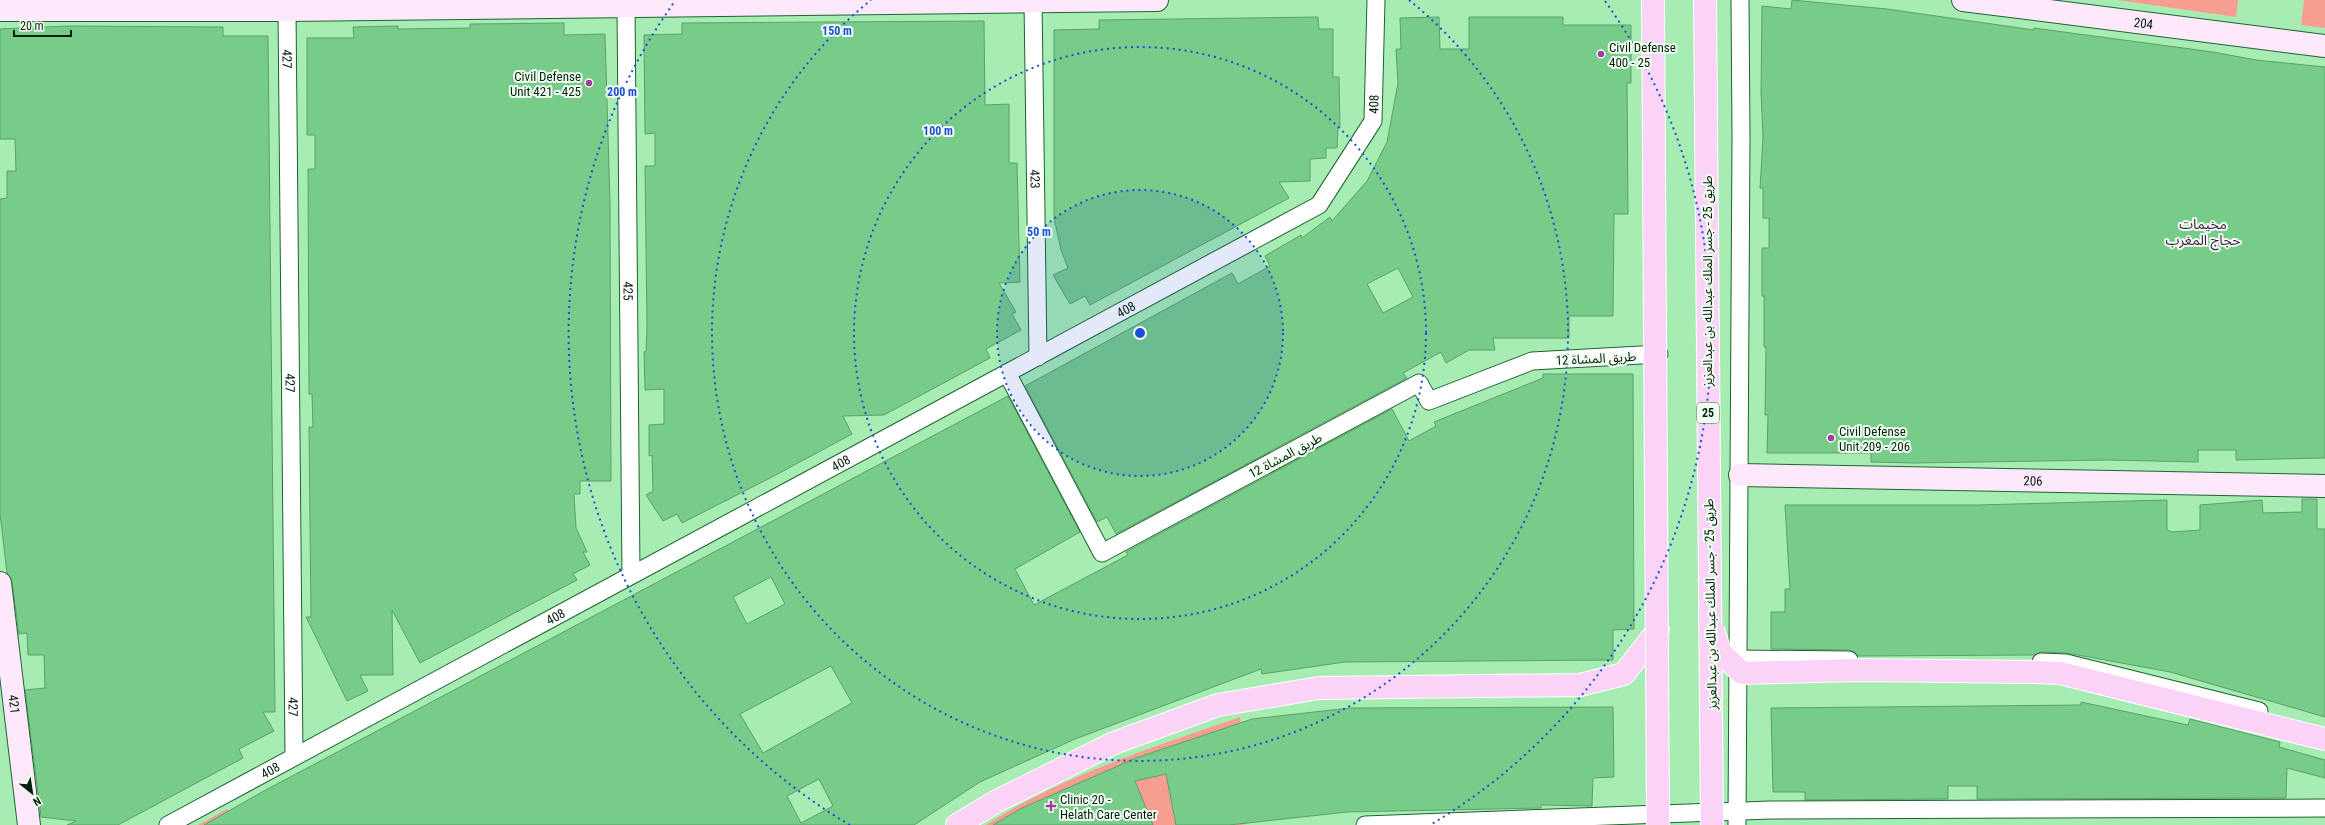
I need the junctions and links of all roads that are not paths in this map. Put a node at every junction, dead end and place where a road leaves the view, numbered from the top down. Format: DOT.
graph roads {
  1 [pos="1157,0"];
  2 [pos="1376,0"];
  3 [pos="1653,0"];
  4 [pos="1705,0"];
  5 [pos="1740,0"];
  6 [pos="1963,0"];
  7 [pos="1033,2"];
  8 [pos="626,6"];
  9 [pos="0,10"];
  10 [pos="287,10"];
  11 [pos="2325,46"];
  12 [pos="1660,354"];
  13 [pos="1038,357"];
  14 [pos="1007,373"];
  15 [pos="1740,474"];
  16 [pos="2325,486"];
  17 [pos="631,575"];
  18 [pos="0,583"];
  19 [pos="1710,622"];
  20 [pos="1658,630"];
  21 [pos="1738,659"];
  22 [pos="2325,728"];
  23 [pos="2325,739"];
  24 [pos="294,756"];
  25 [pos="2325,808"];
  26 [pos="29,825"];
  27 [pos="168,825"];
  28 [pos="957,825"];
  29 [pos="1365,825"];
  30 [pos="1658,825"];
  31 [pos="1712,825"];
  32 [pos="1737,825"];
  1 -- 7 [label="street"];
  2 -- 13 [label="street, 408"];
  3 -- 20 [label="main road, bridge"];
  4 -- 19 [label="main road, طريق 25 - جسر الملك عبدالله بن عبدالعزيز / 25, bridge"];
  5 -- 15 [label="street"];
  6 -- 11 [label="street, 204"];
  7 -- 8 [label="street"];
  7 -- 13 [label="street, 423"];
  8 -- 10 [label="street"];
  8 -- 17 [label="street, 425"];
  9 -- 10 [label="street"];
  10 -- 24 [label="street, 427"];
  12 -- 14 [label="street, طريق المشاة 12"];
  13 -- 14 [label="street, 408"];
  14 -- 17 [label="street, 408"];
  15 -- 16 [label="street, 206"];
  15 -- 21 [label="street"];
  17 -- 24 [label="street, 408"];
  18 -- 26 [label="street, 421"];
  19 -- 23 [label="main road, bridge"];
  19 -- 31 [label="main road, طريق 25 - جسر الملك عبدالله بن عبدالعزيز / 25, bridge"];
  20 -- 28 [label="main road"];
  20 -- 30 [label="main road, bridge"];
  21 -- 22 [label="street"];
  21 -- 32 [label="street"];
  24 -- 27 [label="street, 408"];
  25 -- 29 [label="street"];
}
